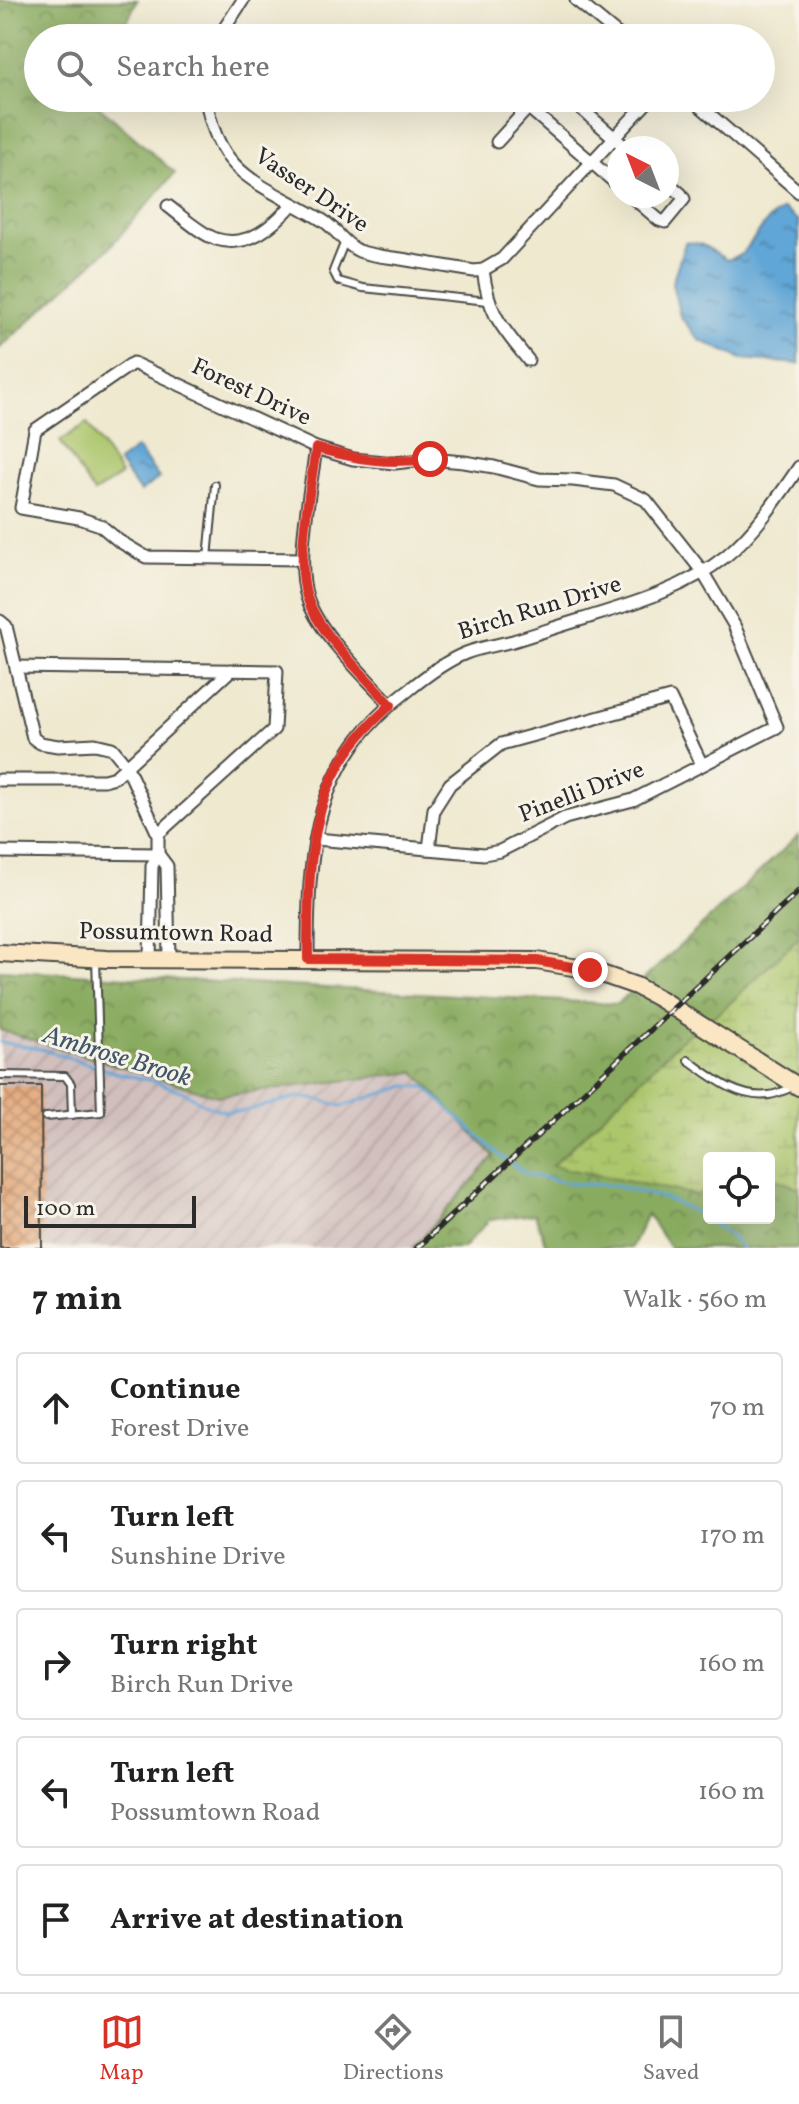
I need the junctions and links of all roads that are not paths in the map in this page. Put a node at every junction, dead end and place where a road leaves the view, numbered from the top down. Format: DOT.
graph roads {
  1 [pos="243,0"];
  2 [pos="579,1"];
  3 [pos="227,24"];
  4 [pos="606,24"];
  5 [pos="209,112"];
  6 [pos="524,112"];
  7 [pos="533,112"];
  8 [pos="585,112"];
  9 [pos="638,112"];
  10 [pos="711,112"];
  11 [pos="612,136"];
  12 [pos="616,136"];
  13 [pos="497,142"];
  14 [pos="607,146"];
  15 [pos="592,163"];
  16 [pos="607,176"];
  17 [pos="799,192"];
  18 [pos="293,204"];
  19 [pos="168,206"];
  20 [pos="645,208"];
  21 [pos="677,208"];
  22 [pos="345,241"];
  23 [pos="483,270"];
  24 [pos="488,301"];
  25 [pos="528,360"];
  26 [pos="316,448"];
  27 [pos="799,467"];
  28 [pos="215,485"];
  29 [pos="208,558"];
  30 [pos="302,559"];
  31 [pos="702,571"];
  32 [pos="0,621"];
  33 [pos="16,667"];
  34 [pos="231,670"];
  35 [pos="391,705"];
  36 [pos="126,765"];
  37 [pos="702,765"];
  38 [pos="0,780"];
  39 [pos="158,834"];
  40 [pos="316,839"];
  41 [pos="429,849"];
  42 [pos="0,852"];
  43 [pos="158,854"];
  44 [pos="0,953"];
  45 [pos="96,958"];
  46 [pos="150,958"];
  47 [pos="169,958"];
  48 [pos="308,959"];
  49 [pos="688,1060"];
  50 [pos="0,1075"];
  51 [pos="798,1087"];
  52 [pos="72,1115"];
  53 [pos="46,1117"];
  1 -- 3 [label="street"];
  2 -- 4 [label="street"];
  5 -- 18 [label="street, Vasser Drive"];
  6 -- 13 [label="street"];
  7 -- 15 [label="street"];
  8 -- 11 [label="street"];
  9 -- 12 [label="street"];
  10 -- 17 [label="street"];
  14 -- 15 [label="street"];
  15 -- 16 [label="street"];
  15 -- 23 [label="street"];
  18 -- 19 [label="street"];
  18 -- 22 [label="street, Vasser Drive"];
  20 -- 21 [label="street"];
  22 -- 23 [label="street, Vasser Drive"];
  22 -- 24 [label="lane"];
  23 -- 24 [label="street"];
  24 -- 25 [label="street"];
  26 -- 29 [label="street, Forest Drive"];
  26 -- 30 [label="street"];
  26 -- 31 [label="street, Forest Drive"];
  27 -- 31 [label="street, Birch Run Drive"];
  28 -- 29 [label="lane"];
  29 -- 30 [label="street"];
  30 -- 35 [label="street"];
  31 -- 35 [label="street, Birch Run Drive"];
  31 -- 37 [label="street, Pinelli Drive"];
  32 -- 33 [label="street"];
  33 -- 34 [label="street"];
  33 -- 36 [label="street"];
  34 -- 36 [label="street"];
  34 -- 39 [label="street"];
  35 -- 40 [label="street, Birch Run Drive"];
  36 -- 38 [label="street"];
  36 -- 39 [label="street"];
  37 -- 41 [label="street, Pinelli Drive"];
  37 -- 41 [label="street"];
  39 -- 43 [label="street"];
  40 -- 41 [label="street, Pinelli Drive"];
  40 -- 48 [label="street, Birch Run Drive"];
  42 -- 43 [label="street"];
  43 -- 46 [label="street"];
  43 -- 47 [label="street"];
  44 -- 45 [label="main road, Possumtown Road"];
  45 -- 46 [label="main road, Possumtown Road"];
  45 -- 52 [label="lane"];
  46 -- 47 [label="main road, Possumtown Road"];
  47 -- 48 [label="main road, Possumtown Road"];
  48 -- 51 [label="main road, Possumtown Road"];
  49 -- 51 [label="lane"];
  50 -- 52 [label="lane"];
  52 -- 53 [label="lane"];
}
